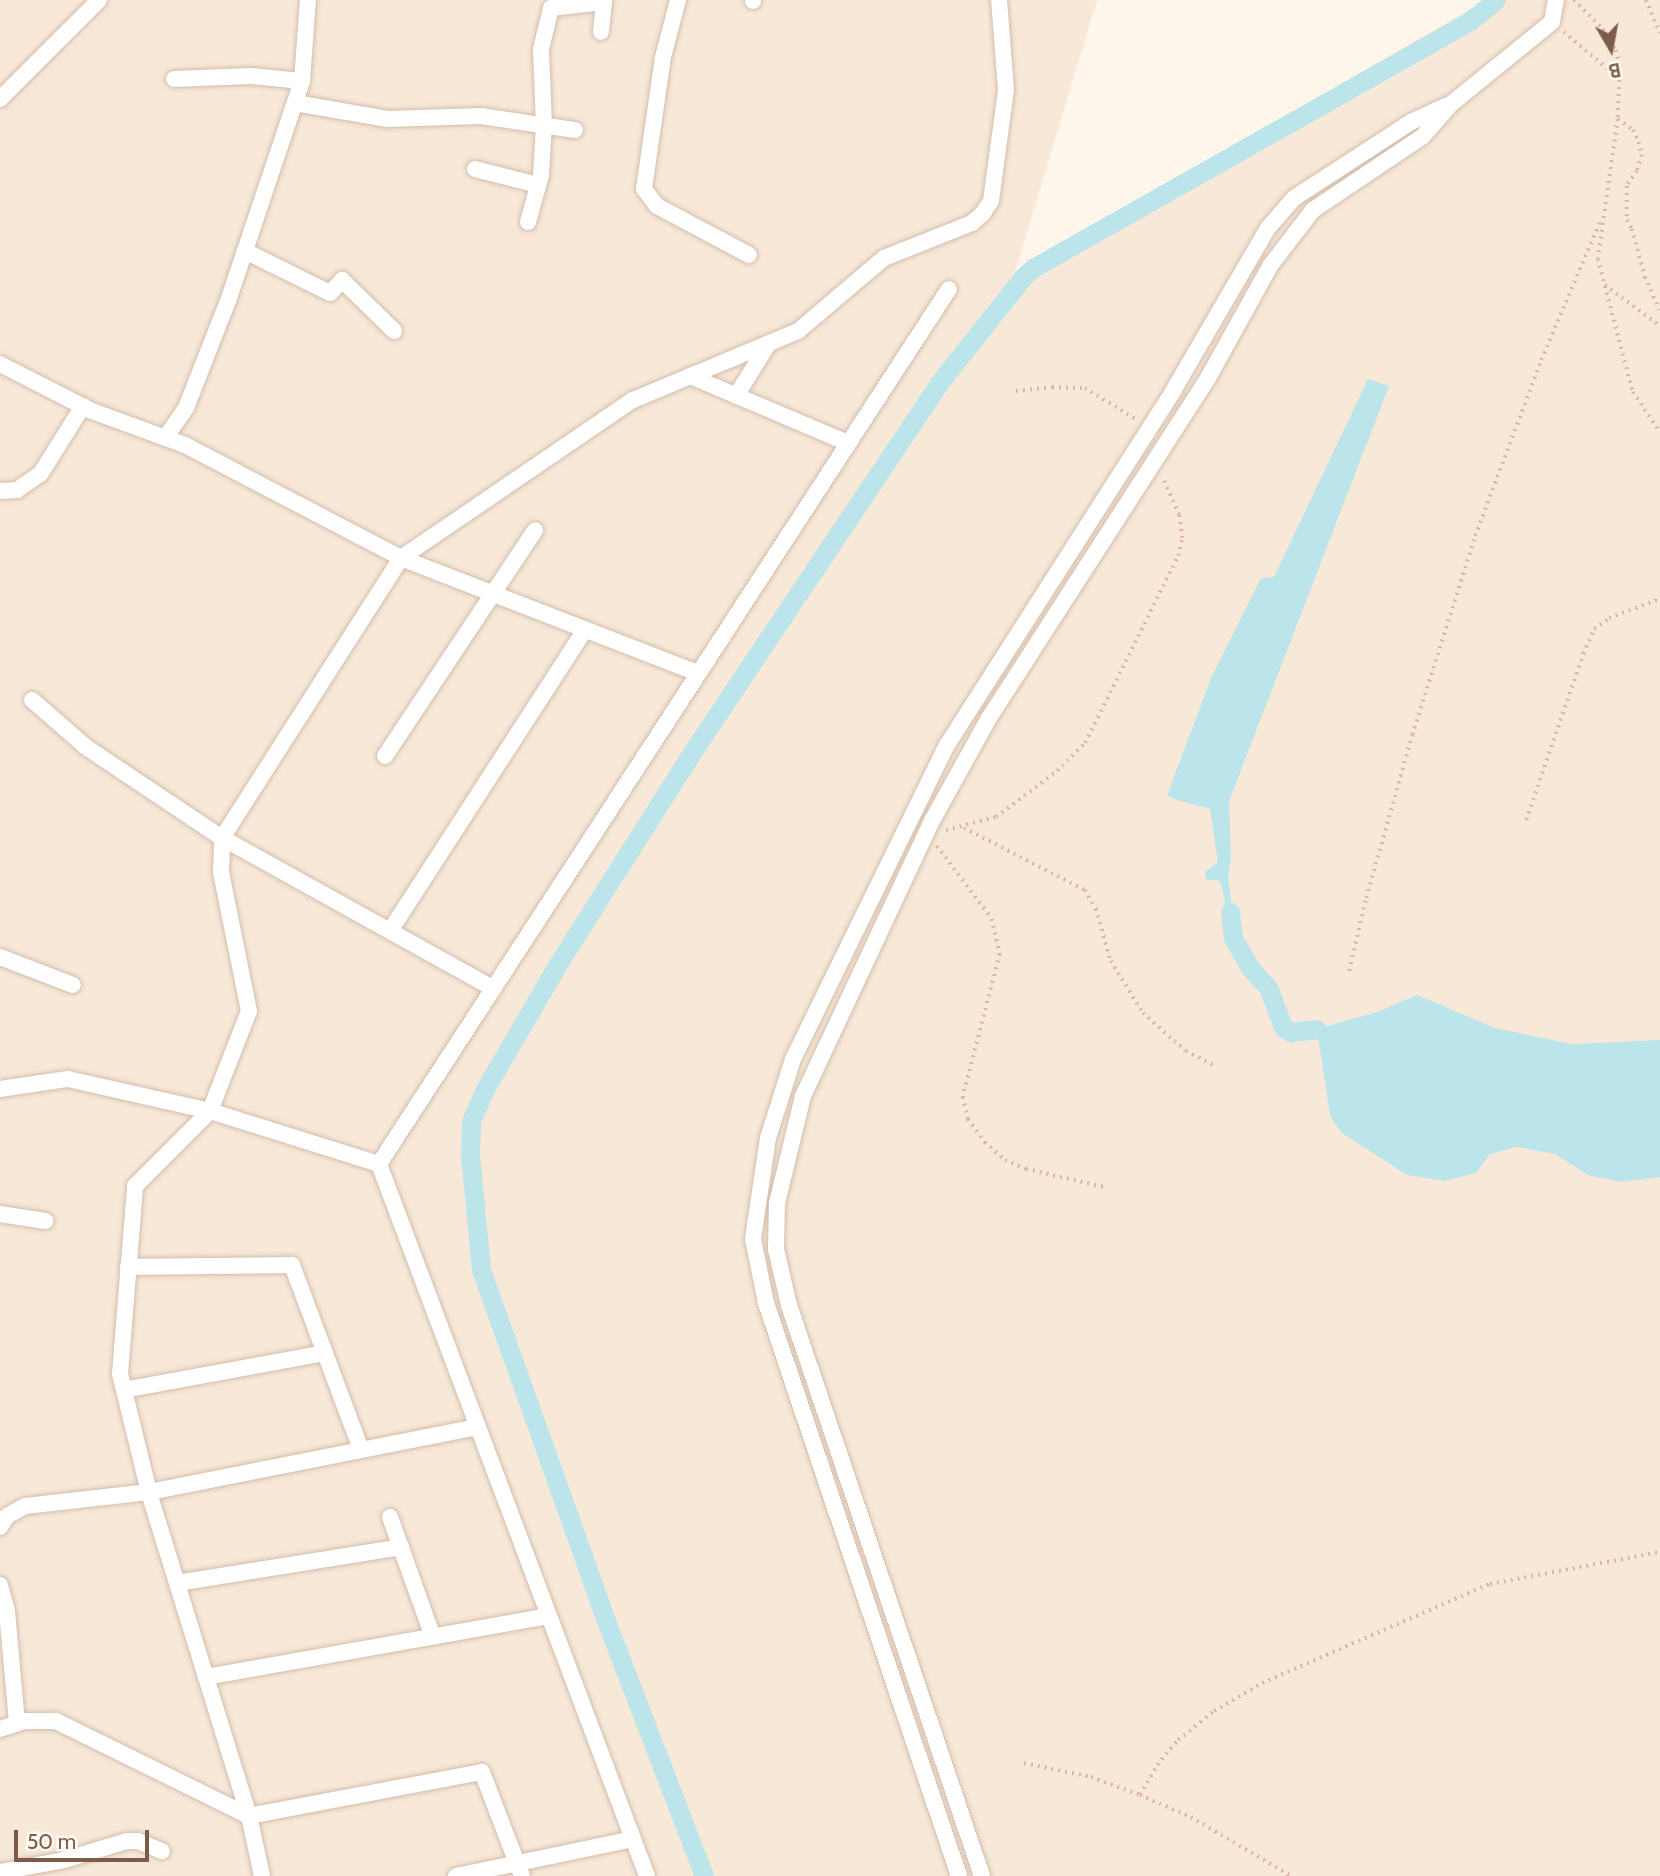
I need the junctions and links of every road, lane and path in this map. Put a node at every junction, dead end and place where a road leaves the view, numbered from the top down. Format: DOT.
graph roads {
  1 [pos="99,0"];
  2 [pos="308,0"];
  3 [pos="678,0"];
  4 [pos="999,0"];
  5 [pos="1556,0"];
  6 [pos="1574,0"];
  7 [pos="1646,0"];
  8 [pos="604,1"];
  9 [pos="1552,22"];
  10 [pos="601,32"];
  11 [pos="1660,33"];
  12 [pos="174,79"];
  13 [pos="1621,80"];
  14 [pos="302,81"];
  15 [pos="0,99"];
  16 [pos="295,103"];
  17 [pos="1451,104"];
  18 [pos="1618,119"];
  19 [pos="544,125"];
  20 [pos="575,130"];
  21 [pos="475,169"];
  22 [pos="538,185"];
  23 [pos="1601,219"];
  24 [pos="528,222"];
  25 [pos="245,251"];
  26 [pos="749,255"];
  27 [pos="1603,284"];
  28 [pos="949,289"];
  29 [pos="1660,310"];
  30 [pos="1660,326"];
  31 [pos="394,331"];
  32 [pos="769,343"];
  33 [pos="0,364"];
  34 [pos="690,376"];
  35 [pos="1016,391"];
  36 [pos="736,396"];
  37 [pos="83,406"];
  38 [pos="1150,428"];
  39 [pos="1660,432"];
  40 [pos="165,438"];
  41 [pos="848,443"];
  42 [pos="1134,452"];
  43 [pos="1153,463"];
  44 [pos="0,491"];
  45 [pos="535,530"];
  46 [pos="401,558"];
  47 [pos="493,593"];
  48 [pos="1660,598"];
  49 [pos="585,629"];
  50 [pos="698,673"];
  51 [pos="32,700"];
  52 [pos="385,756"];
  53 [pos="1525,820"];
  54 [pos="907,823"];
  55 [pos="962,827"];
  56 [pos="927,832"];
  57 [pos="222,838"];
  58 [pos="390,931"];
  59 [pos="0,957"];
  60 [pos="1349,971"];
  61 [pos="73,985"];
  62 [pos="493,988"];
  63 [pos="1215,1066"];
  64 [pos="0,1089"];
  65 [pos="210,1111"];
  66 [pos="379,1164"];
  67 [pos="1104,1187"];
  68 [pos="0,1213"];
  69 [pos="45,1221"];
  70 [pos="128,1267"];
  71 [pos="325,1353"];
  72 [pos="806,1358"];
  73 [pos="786,1364"];
  74 [pos="124,1390"];
  75 [pos="478,1427"];
  76 [pos="361,1450"];
  77 [pos="149,1492"];
  78 [pos="390,1517"];
  79 [pos="0,1527"];
  80 [pos="401,1547"];
  81 [pos="1660,1552"];
  82 [pos="177,1583"];
  83 [pos="0,1585"];
  84 [pos="549,1616"];
  85 [pos="433,1637"];
  86 [pos="206,1677"];
  87 [pos="18,1723"];
  88 [pos="0,1729"];
  89 [pos="1024,1763"];
  90 [pos="1140,1795"];
  91 [pos="249,1816"];
  92 [pos="634,1839"];
  93 [pos="162,1851"];
  94 [pos="519,1870"];
  95 [pos="0,1872"];
  96 [pos="262,1876"];
  97 [pos="456,1876"];
  98 [pos="647,1876"];
  99 [pos="959,1876"];
  100 [pos="982,1876"];
  101 [pos="1291,1876"];
  1 -- 15 [label="street"];
  2 -- 14 [label="street"];
  3 -- 26 [label="street"];
  4 -- 32 [label="street"];
  5 -- 9 [label="street"];
  6 -- 13 [label="path"];
  7 -- 11 [label="path"];
  8 -- 10 [label="street"];
  8 -- 19 [label="street"];
  9 -- 13 [label="path"];
  9 -- 17 [label="street"];
  12 -- 14 [label="street"];
  13 -- 18 [label="path"];
  14 -- 16 [label="street"];
  16 -- 19 [label="street"];
  16 -- 25 [label="street"];
  17 -- 38 [label="street"];
  17 -- 43 [label="street"];
  18 -- 23 [label="path"];
  18 -- 29 [label="path"];
  19 -- 20 [label="street"];
  19 -- 22 [label="street"];
  21 -- 22 [label="street"];
  22 -- 24 [label="street"];
  23 -- 27 [label="path"];
  23 -- 60 [label="path"];
  25 -- 31 [label="street"];
  25 -- 40 [label="street"];
  27 -- 30 [label="path"];
  27 -- 39 [label="path"];
  28 -- 41 [label="street"];
  32 -- 34 [label="street"];
  32 -- 36 [label="street"];
  33 -- 37 [label="street"];
  34 -- 36 [label="street"];
  34 -- 46 [label="street"];
  35 -- 38 [label="path"];
  36 -- 41 [label="street"];
  37 -- 40 [label="street"];
  37 -- 44 [label="street"];
  38 -- 42 [label="street"];
  40 -- 46 [label="street"];
  41 -- 50 [label="street"];
  42 -- 43 [label="street"];
  42 -- 54 [label="street"];
  43 -- 55 [label="path"];
  43 -- 56 [label="street"];
  45 -- 47 [label="street"];
  46 -- 47 [label="street"];
  46 -- 57 [label="street"];
  47 -- 49 [label="street"];
  47 -- 52 [label="street"];
  48 -- 53 [label="path"];
  49 -- 50 [label="street"];
  49 -- 58 [label="street"];
  50 -- 62 [label="street"];
  51 -- 57 [label="street"];
  54 -- 56 [label="street"];
  54 -- 73 [label="street"];
  55 -- 56 [label="path"];
  55 -- 63 [label="path"];
  56 -- 67 [label="path"];
  56 -- 72 [label="street"];
  57 -- 58 [label="street"];
  57 -- 65 [label="street"];
  58 -- 62 [label="street"];
  59 -- 61 [label="street"];
  62 -- 66 [label="street"];
  64 -- 65 [label="street"];
  65 -- 66 [label="street"];
  65 -- 70 [label="street"];
  66 -- 75 [label="street"];
  68 -- 69 [label="street"];
  70 -- 71 [label="street"];
  70 -- 74 [label="street"];
  71 -- 74 [label="street"];
  71 -- 76 [label="street"];
  72 -- 73 [label="street"];
  72 -- 100 [label="street"];
  73 -- 99 [label="street"];
  74 -- 77 [label="street"];
  75 -- 76 [label="street"];
  75 -- 84 [label="street"];
  76 -- 77 [label="street"];
  77 -- 79 [label="street"];
  77 -- 82 [label="street"];
  78 -- 80 [label="street"];
  80 -- 82 [label="street"];
  80 -- 85 [label="street"];
  81 -- 90 [label="path"];
  82 -- 86 [label="street"];
  83 -- 87 [label="street"];
  84 -- 85 [label="street"];
  84 -- 92 [label="street"];
  85 -- 86 [label="street"];
  86 -- 91 [label="street"];
  87 -- 88 [label="street"];
  87 -- 91 [label="street"];
  89 -- 90 [label="path"];
  90 -- 101 [label="path"];
  91 -- 94 [label="street"];
  91 -- 96 [label="street"];
  92 -- 94 [label="street"];
  92 -- 98 [label="street"];
  93 -- 95 [label="street"];
  94 -- 97 [label="street"];
}
